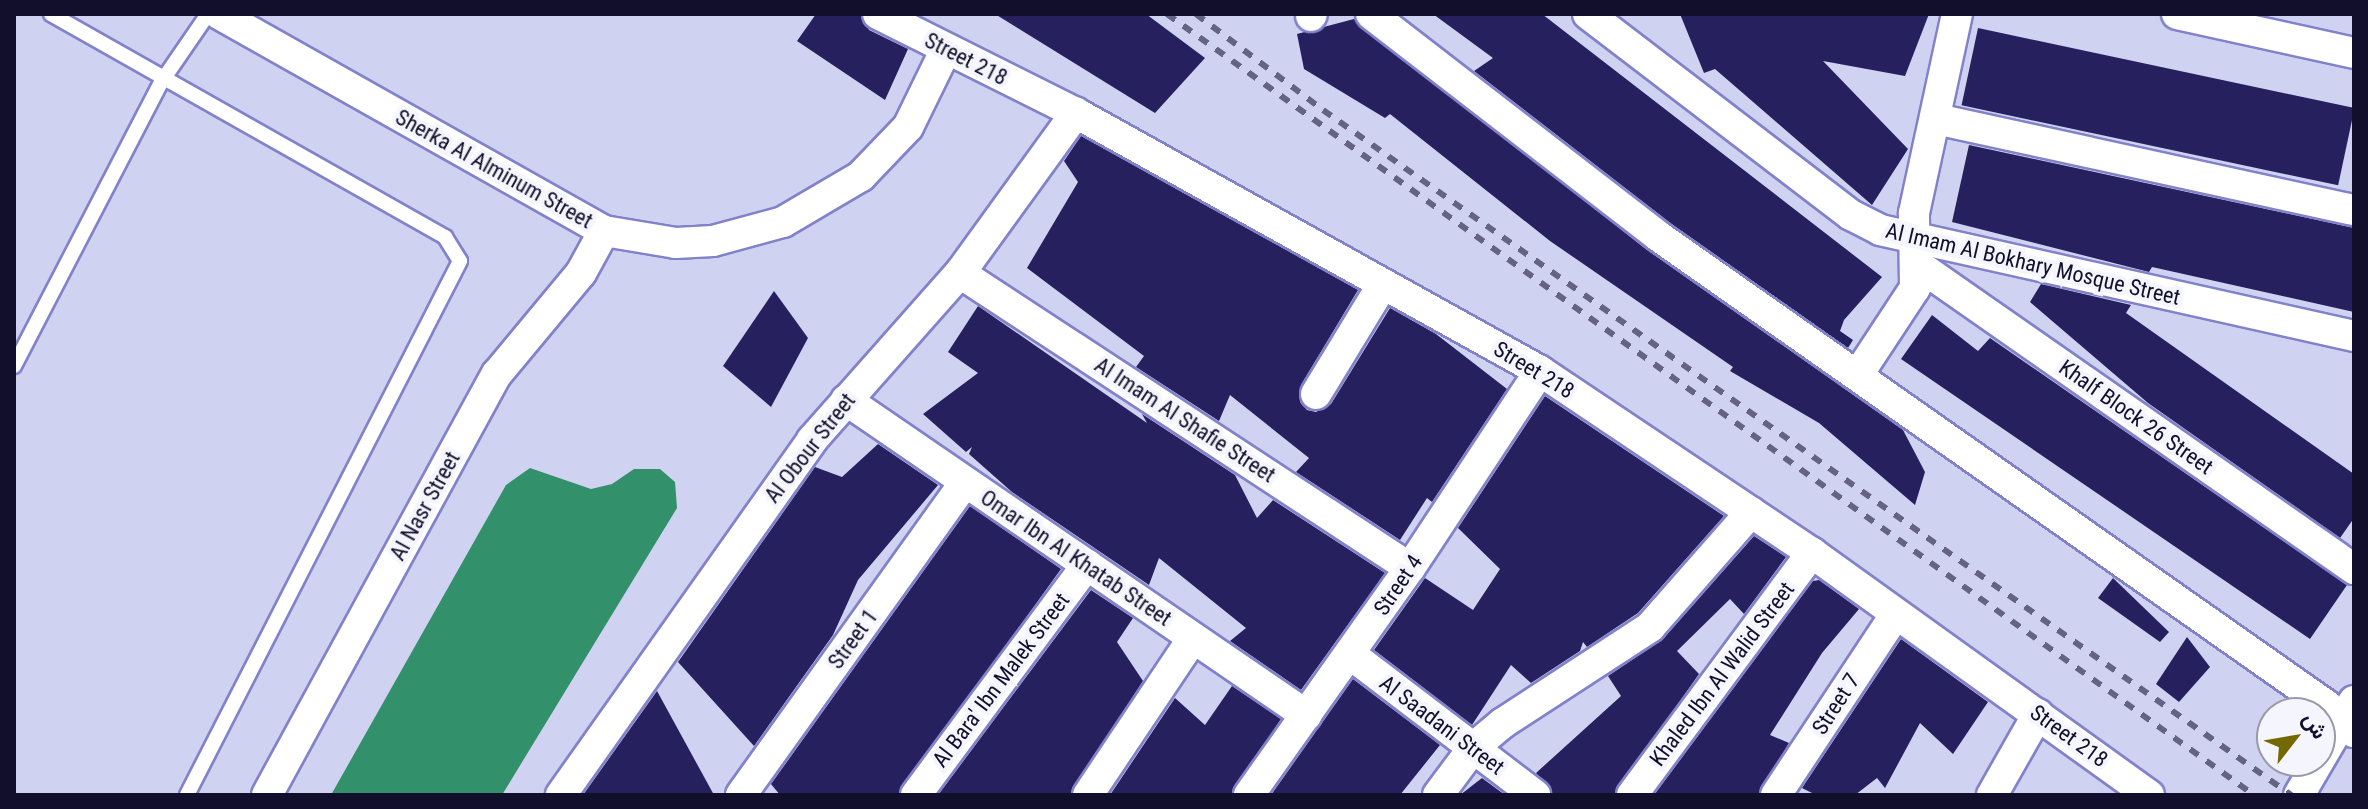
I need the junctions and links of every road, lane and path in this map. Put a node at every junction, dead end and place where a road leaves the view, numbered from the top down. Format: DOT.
graph roads {
  1 [pos="51,14"];
  2 [pos="208,14"];
  3 [pos="219,14"];
  4 [pos="878,14"];
  5 [pos="1371,14"];
  6 [pos="1588,14"];
  7 [pos="1957,14"];
  8 [pos="2177,14"];
  9 [pos="2250,22"];
  10 [pos="946,49"];
  11 [pos="2354,53"];
  12 [pos="162,81"];
  13 [pos="1076,113"];
  14 [pos="1936,119"];
  15 [pos="2354,210"];
  16 [pos="604,231"];
  17 [pos="1915,253"];
  18 [pos="960,273"];
  19 [pos="1383,284"];
  20 [pos="2354,336"];
  21 [pos="20,340"];
  22 [pos="14,366"];
  23 [pos="1540,371"];
  24 [pos="1859,373"];
  25 [pos="1316,394"];
  26 [pos="846,400"];
  27 [pos="965,482"];
  28 [pos="1751,512"];
  29 [pos="1812,553"];
  30 [pos="1087,565"];
  31 [pos="1410,568"];
  32 [pos="2354,569"];
  33 [pos="1896,614"];
  34 [pos="1193,638"];
  35 [pos="1350,654"];
  36 [pos="2038,714"];
  37 [pos="1306,715"];
  38 [pos="2351,718"];
  39 [pos="1473,748"];
  40 [pos="187,795"];
  41 [pos="267,795"];
  42 [pos="561,795"];
  43 [pos="741,795"];
  44 [pos="916,795"];
  45 [pos="1088,795"];
  46 [pos="1249,795"];
  47 [pos="1438,795"];
  48 [pos="1535,795"];
  49 [pos="1632,795"];
  50 [pos="1776,795"];
  51 [pos="1992,795"];
  52 [pos="2149,795"];
  53 [pos="2299,795"];
  1 -- 12 [label="lane"];
  2 -- 12 [label="lane"];
  3 -- 16 [label="street, Sherka Al Alminum Street"];
  4 -- 10 [label="street, Street 218"];
  5 -- 24 [label="street"];
  6 -- 17 [label="street, Al Imam Al Bokhary Mosque Street"];
  7 -- 14 [label="street"];
  8 -- 9 [label="street"];
  9 -- 11 [label="street"];
  10 -- 13 [label="street, Street 218"];
  10 -- 16 [label="street, Sherka Al Alminum Street"];
  12 -- 21 [label="lane"];
  12 -- 40 [label="lane"];
  13 -- 18 [label="street, Al Obour Street"];
  13 -- 19 [label="street, Street 218"];
  14 -- 15 [label="street"];
  14 -- 17 [label="street"];
  16 -- 41 [label="street, Al Nasr Street"];
  17 -- 20 [label="street, Al Imam Al Bokhary Mosque Street"];
  17 -- 24 [label="street"];
  17 -- 32 [label="street, Khalf Block 26 Street"];
  18 -- 26 [label="street, Al Obour Street"];
  18 -- 31 [label="street, Al Imam Al Shafie Street"];
  19 -- 23 [label="street, Street 218"];
  19 -- 25 [label="street"];
  21 -- 22 [label="lane"];
  23 -- 28 [label="street, Street 218"];
  23 -- 31 [label="street, Street 4"];
  24 -- 38 [label="street"];
  26 -- 27 [label="street, Omar Ibn Al Khatab Street"];
  26 -- 42 [label="street, Al Obour Street"];
  27 -- 30 [label="street, Omar Ibn Al Khatab Street"];
  27 -- 43 [label="street, Street 1"];
  28 -- 29 [label="street, Street 218"];
  28 -- 39 [label="street"];
  29 -- 33 [label="street, Street 218"];
  29 -- 49 [label="street, Khaled Ibn Al Walid Street"];
  30 -- 34 [label="street, Omar Ibn Al Khatab Street"];
  30 -- 44 [label="street, Al Bara' Ibn Malek Street"];
  31 -- 35 [label="street, Street 4"];
  33 -- 36 [label="street, Street 218"];
  33 -- 50 [label="street, Street 7"];
  34 -- 37 [label="street, Omar Ibn Al Khatab Street"];
  34 -- 45 [label="street"];
  35 -- 37 [label="street, Street 4"];
  35 -- 39 [label="street, Al Saadani Street"];
  36 -- 51 [label="street"];
  36 -- 52 [label="street, Street 218"];
  37 -- 46 [label="street, Street 4"];
  38 -- 53 [label="street"];
  39 -- 47 [label="street"];
  39 -- 48 [label="street, Al Saadani Street"];
}
